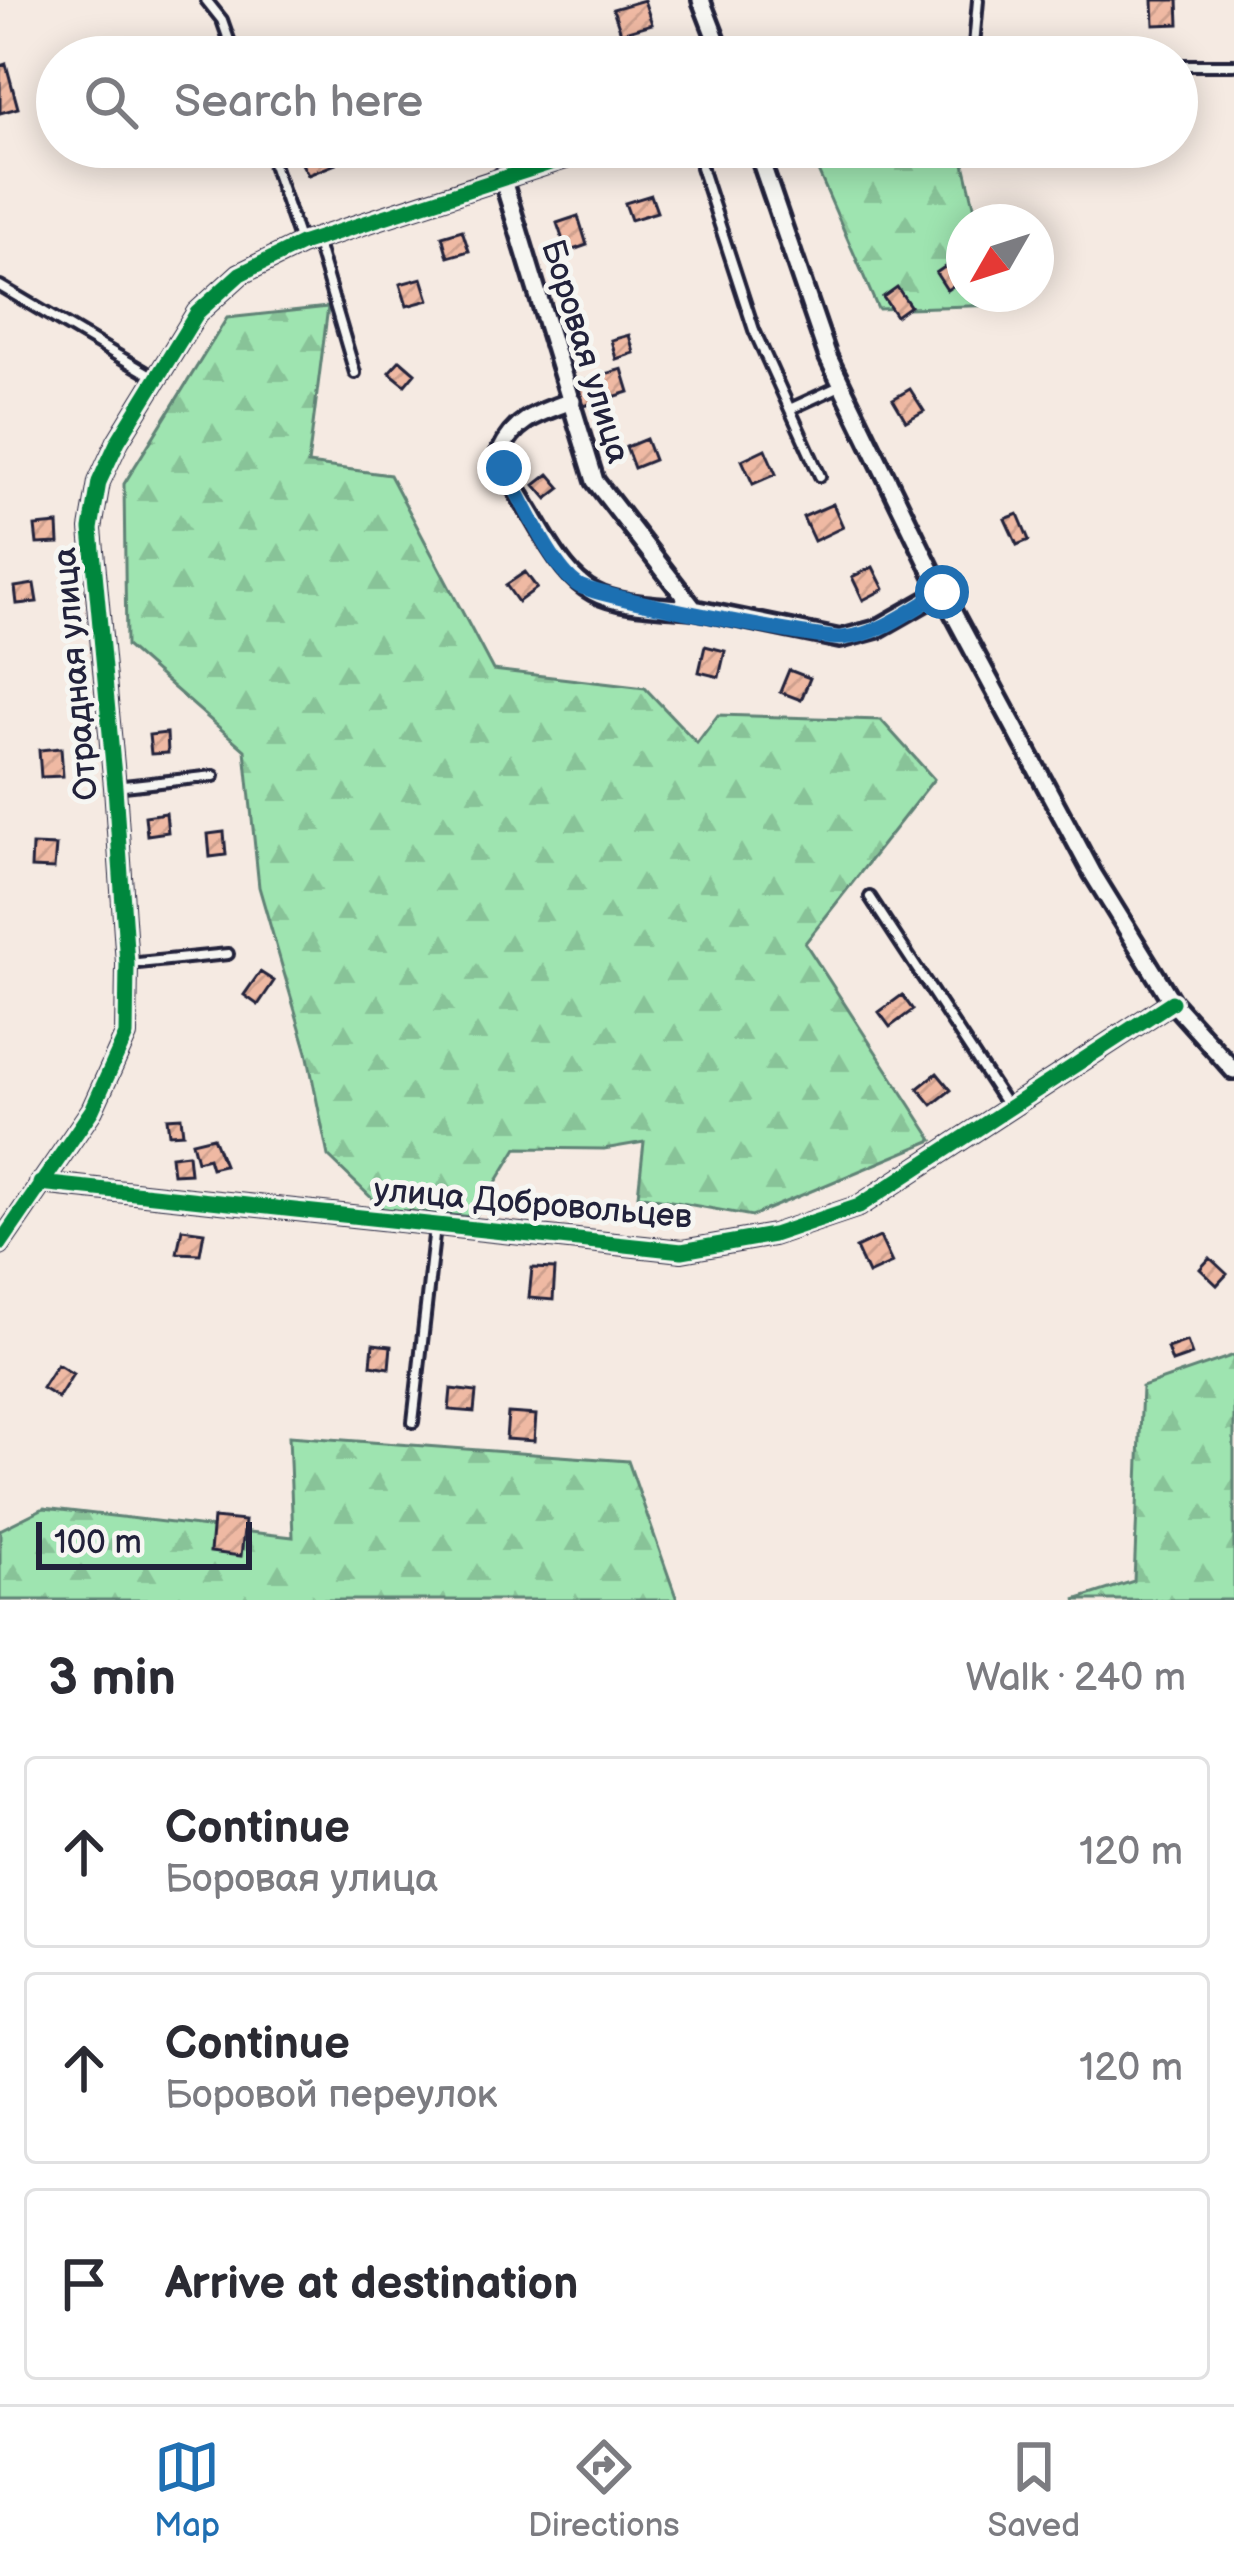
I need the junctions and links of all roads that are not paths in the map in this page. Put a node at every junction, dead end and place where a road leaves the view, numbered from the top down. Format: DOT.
graph roads {
  1 [pos="206,0"];
  2 [pos="700,0"];
  3 [pos="978,0"];
  4 [pos="228,36"];
  5 [pos="715,36"];
  6 [pos="975,36"];
  7 [pos="1198,65"];
  8 [pos="1234,65"];
  9 [pos="276,168"];
  10 [pos="531,168"];
  11 [pos="701,168"];
  12 [pos="764,168"];
  13 [pos="502,177"];
  14 [pos="308,241"];
  15 [pos="0,286"];
  16 [pos="356,373"];
  17 [pos="155,378"];
  18 [pos="841,385"];
  19 [pos="572,401"];
  20 [pos="790,409"];
  21 [pos="820,476"];
  22 [pos="942,592"];
  23 [pos="694,609"];
  24 [pos="214,776"];
  25 [pos="115,787"];
  26 [pos="870,897"];
  27 [pos="228,954"];
  28 [pos="128,964"];
  29 [pos="1172,1002"];
  30 [pos="1234,1071"];
  31 [pos="1010,1111"];
  32 [pos="40,1183"];
  33 [pos="435,1226"];
  34 [pos="0,1244"];
  35 [pos="413,1422"];
  1 -- 4 [label="lane"];
  2 -- 5 [label="street"];
  3 -- 6 [label="lane"];
  7 -- 8 [label="lane"];
  9 -- 14 [label="lane"];
  10 -- 13 [label="street, Отрадная улица"];
  11 -- 20 [label="lane"];
  12 -- 18 [label="street"];
  13 -- 14 [label="street, Отрадная улица"];
  13 -- 19 [label="street, Боровая улица"];
  14 -- 16 [label="lane"];
  14 -- 17 [label="street, Отрадная улица"];
  15 -- 17 [label="lane"];
  17 -- 25 [label="street, Отрадная улица"];
  18 -- 20 [label="lane"];
  18 -- 22 [label="street"];
  19 -- 23 [label="street, Боровая улица"];
  19 -- 23 [label="street"];
  20 -- 21 [label="lane"];
  22 -- 23 [label="street"];
  22 -- 29 [label="street"];
  24 -- 25 [label="lane"];
  25 -- 28 [label="street, Отрадная улица"];
  26 -- 31 [label="lane"];
  27 -- 28 [label="lane"];
  28 -- 32 [label="street, Отрадная улица"];
  29 -- 30 [label="street"];
  29 -- 31 [label="street, улица Добровольцев"];
  31 -- 33 [label="street, улица Добровольцев"];
  32 -- 33 [label="street, улица Добровольцев"];
  32 -- 34 [label="street, Отрадная улица"];
  33 -- 35 [label="lane"];
}
